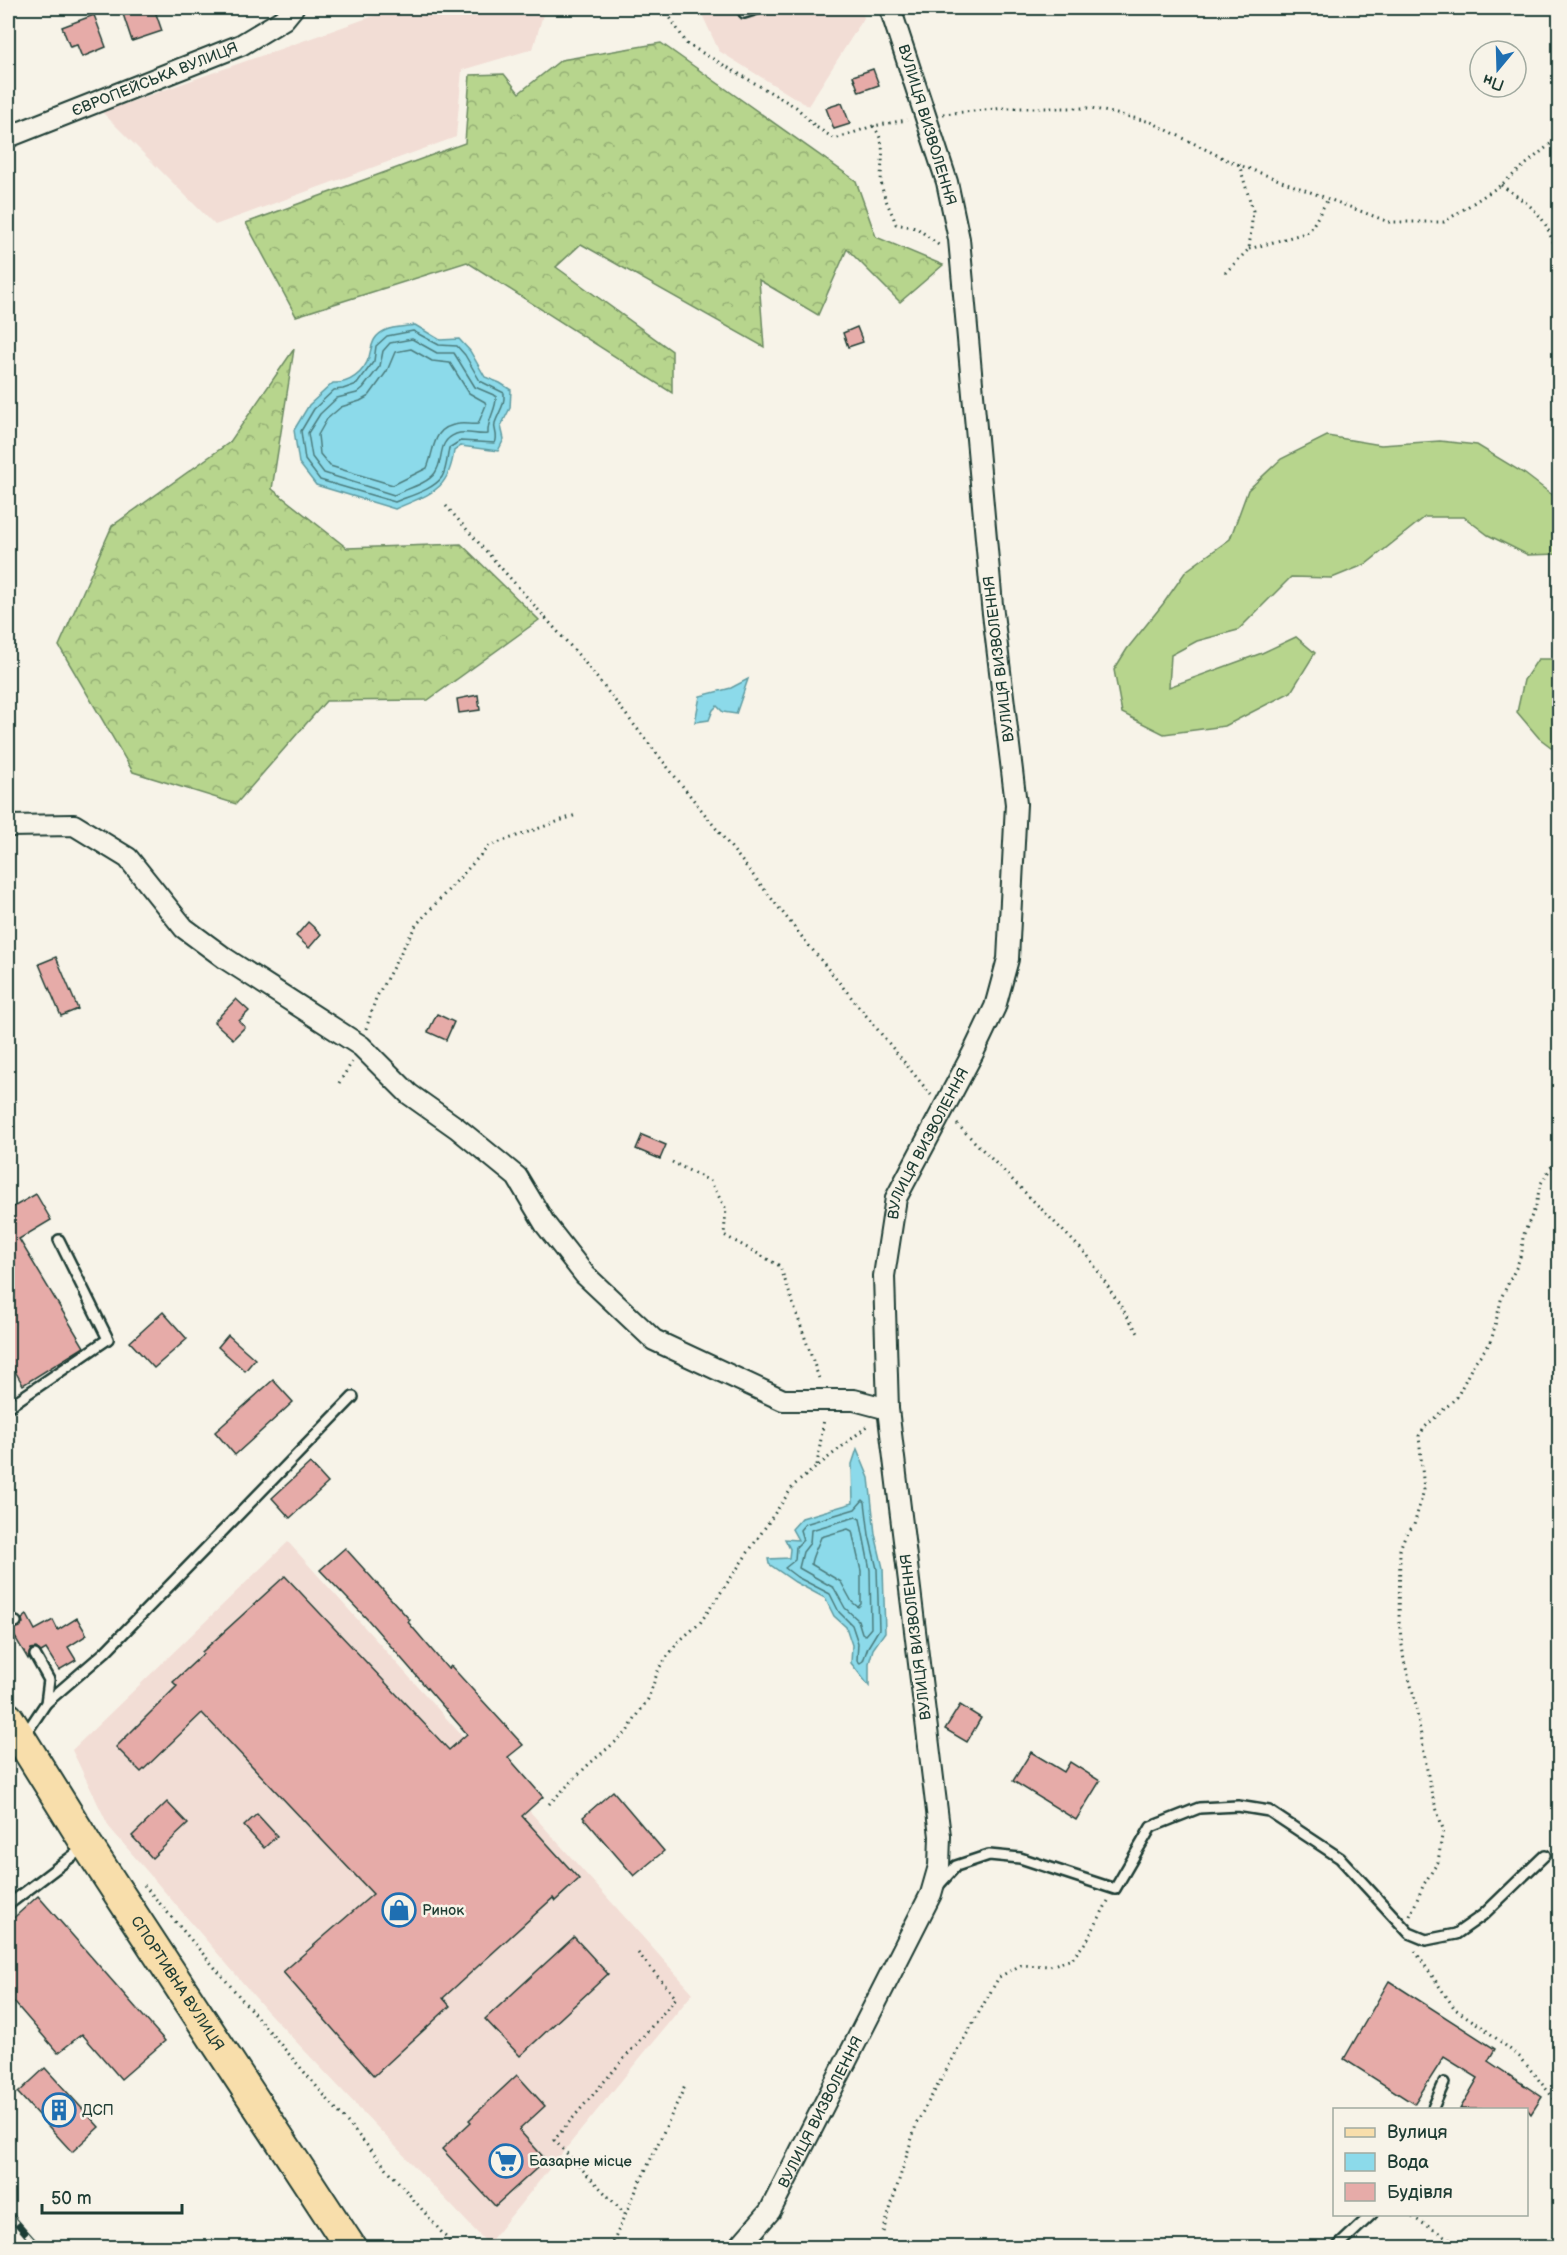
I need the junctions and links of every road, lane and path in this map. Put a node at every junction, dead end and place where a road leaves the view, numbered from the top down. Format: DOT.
graph roads {
  1 [pos="293,8"];
  2 [pos="664,8"];
  3 [pos="760,8"];
  4 [pos="890,8"];
  5 [pos="744,13"];
  6 [pos="925,116"];
  7 [pos="873,126"];
  8 [pos="1560,136"];
  9 [pos="8,137"];
  10 [pos="1239,164"];
  11 [pos="1501,185"];
  12 [pos="1328,199"];
  13 [pos="1249,249"];
  14 [pos="1560,251"];
  15 [pos="961,263"];
  16 [pos="1225,273"];
  17 [pos="446,506"];
  18 [pos="576,815"];
  19 [pos="8,826"];
  20 [pos="361,1046"];
  21 [pos="339,1083"];
  22 [pos="943,1110"];
  23 [pos="1560,1153"];
  24 [pos="672,1162"];
  25 [pos="59,1240"];
  26 [pos="1138,1333"];
  27 [pos="353,1397"];
  28 [pos="826,1400"];
  29 [pos="8,1407"];
  30 [pos="888,1409"];
  31 [pos="817,1465"];
  32 [pos="35,1655"];
  33 [pos="46,1703"];
  34 [pos="14,1730"];
  35 [pos="549,1804"];
  36 [pos="87,1845"];
  37 [pos="1545,1855"];
  38 [pos="144,1885"];
  39 [pos="1115,1889"];
  40 [pos="931,1894"];
  41 [pos="8,1905"];
  42 [pos="1409,1933"];
  43 [pos="638,1953"];
  44 [pos="1444,2082"];
  45 [pos="686,2084"];
  46 [pos="1560,2106"];
  47 [pos="1432,2108"];
  48 [pos="625,2214"];
  49 [pos="1370,2216"];
  50 [pos="1411,2216"];
  51 [pos="883,2232"];
  52 [pos="351,2247"];
  53 [pos="455,2247"];
  54 [pos="611,2247"];
  55 [pos="738,2247"];
  56 [pos="1336,2247"];
  57 [pos="1465,2247"];
  1 -- 9 [label="street, ЄВРОПЕЙСЬКА ВУЛИЦЯ"];
  2 -- 7 [label="path"];
  3 -- 5 [label="lane"];
  4 -- 6 [label="street, ВУЛИЦЯ ВИЗВОЛЕННЯ"];
  6 -- 7 [label="path"];
  6 -- 10 [label="path"];
  6 -- 15 [label="street, ВУЛИЦЯ ВИЗВОЛЕННЯ"];
  7 -- 15 [label="path"];
  8 -- 11 [label="path"];
  10 -- 12 [label="path"];
  10 -- 13 [label="path"];
  11 -- 12 [label="path"];
  11 -- 14 [label="path"];
  12 -- 13 [label="path"];
  13 -- 16 [label="path"];
  15 -- 22 [label="street, ВУЛИЦЯ ВИЗВОЛЕННЯ"];
  17 -- 22 [label="path"];
  18 -- 20 [label="path"];
  19 -- 20 [label="street"];
  20 -- 21 [label="path"];
  20 -- 28 [label="street"];
  22 -- 26 [label="path"];
  22 -- 30 [label="street, ВУЛИЦЯ ВИЗВОЛЕННЯ"];
  23 -- 42 [label="path"];
  24 -- 28 [label="path"];
  25 -- 29 [label="lane"];
  27 -- 33 [label="lane"];
  28 -- 30 [label="street"];
  28 -- 31 [label="path"];
  30 -- 31 [label="path"];
  30 -- 40 [label="street, ВУЛИЦЯ ВИЗВОЛЕННЯ"];
  31 -- 35 [label="path"];
  32 -- 33 [label="lane"];
  33 -- 34 [label="lane"];
  34 -- 36 [label="main road, СПОРТИВНА ВУЛИЦЯ"];
  36 -- 41 [label="lane"];
  36 -- 52 [label="main road, СПОРТИВНА ВУЛИЦЯ"];
  37 -- 42 [label="lane"];
  38 -- 53 [label="path"];
  39 -- 40 [label="lane"];
  39 -- 42 [label="lane"];
  39 -- 51 [label="path"];
  40 -- 55 [label="street, ВУЛИЦЯ ВИЗВОЛЕННЯ"];
  42 -- 46 [label="path"];
  43 -- 48 [label="path"];
  44 -- 47 [label="lane"];
  45 -- 48 [label="path"];
  48 -- 54 [label="path"];
  49 -- 56 [label="lane"];
  50 -- 57 [label="path"];
}
